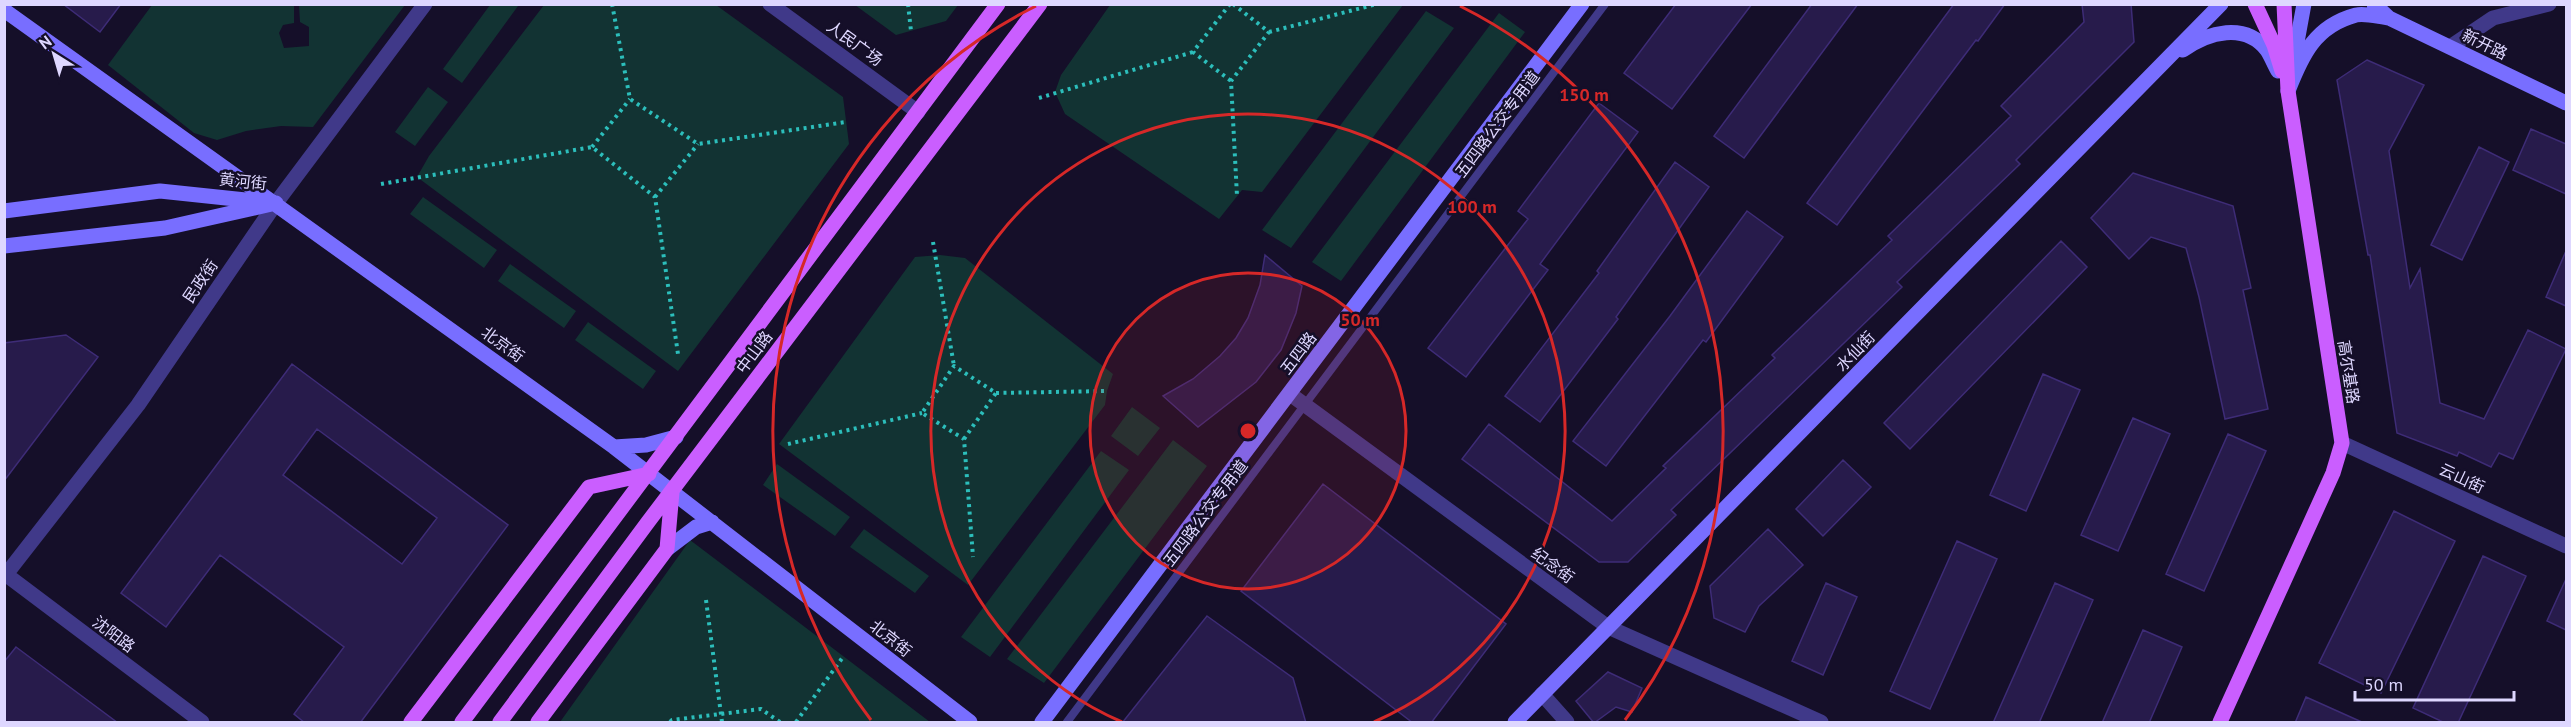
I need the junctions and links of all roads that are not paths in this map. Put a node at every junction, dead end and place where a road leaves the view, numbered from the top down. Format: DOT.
graph roads {
  1 [pos="425,4"];
  2 [pos="770,4"];
  3 [pos="998,4"];
  4 [pos="1040,4"];
  5 [pos="1582,4"];
  6 [pos="1605,4"];
  7 [pos="2209,4"];
  8 [pos="2221,4"];
  9 [pos="2255,4"];
  10 [pos="2284,4"];
  11 [pos="2304,4"];
  12 [pos="2374,4"];
  13 [pos="2548,4"];
  14 [pos="4,10"];
  15 [pos="2389,18"];
  16 [pos="2450,47"];
  17 [pos="2159,67"];
  18 [pos="2288,91"];
  19 [pos="2566,103"];
  20 [pos="918,112"];
  21 [pos="276,203"];
  22 [pos="4,211"];
  23 [pos="4,246"];
  24 [pos="1290,394"];
  25 [pos="1306,405"];
  26 [pos="676,437"];
  27 [pos="2342,443"];
  28 [pos="614,447"];
  29 [pos="649,474"];
  30 [pos="672,491"];
  31 [pos="712,522"];
  32 [pos="2566,546"];
  33 [pos="667,549"];
  34 [pos="5,575"];
  35 [pos="1608,627"];
  36 [pos="1542,694"];
  37 [pos="1816,722"];
  38 [pos="202,723"];
  39 [pos="411,723"];
  40 [pos="462,723"];
  41 [pos="500,723"];
  42 [pos="538,723"];
  43 [pos="970,723"];
  44 [pos="1042,723"];
  45 [pos="1066,723"];
  46 [pos="1515,723"];
  47 [pos="1567,723"];
  48 [pos="2220,723"];
  1 -- 21 [label="street, 民政街"];
  2 -- 20 [label="street, 人民广场"];
  3 -- 20 [label="main road, 中山路"];
  4 -- 30 [label="main road, 中山路"];
  5 -- 24 [label="main road, 五四路"];
  6 -- 25 [label="lane, 五四路公交专用道"];
  7 -- 17 [label="main road"];
  8 -- 17 [label="main road, 水仙街"];
  9 -- 18 [label="main road"];
  10 -- 18 [label="main road, 高尔基路"];
  11 -- 18 [label="main road"];
  12 -- 15 [label="main road"];
  13 -- 16 [label="street"];
  14 -- 21 [label="main road, 北京街"];
  15 -- 16 [label="main road, 新开路"];
  15 -- 18 [label="main road"];
  16 -- 19 [label="main road, 新开路"];
  17 -- 18 [label="main road"];
  17 -- 35 [label="main road, 水仙街"];
  18 -- 27 [label="main road, 高尔基路"];
  20 -- 26 [label="main road, 中山路"];
  21 -- 22 [label="main road, 黄河街"];
  21 -- 23 [label="main road, 黄河街"];
  21 -- 28 [label="main road, 北京街"];
  21 -- 34 [label="street, 民政街"];
  24 -- 25 [label="street, 纪念街"];
  24 -- 44 [label="main road, 五四路"];
  25 -- 35 [label="street, 纪念街"];
  25 -- 45 [label="lane, 五四路公交专用道"];
  26 -- 28 [label="main road"];
  26 -- 29 [label="main road, 中山路"];
  27 -- 32 [label="street, 云山街"];
  27 -- 48 [label="main road, 高尔基路"];
  28 -- 29 [label="main road, 北京街"];
  29 -- 30 [label="main road, 北京街"];
  29 -- 39 [label="main road"];
  29 -- 40 [label="main road, 中山路"];
  30 -- 31 [label="main road, 北京街"];
  30 -- 33 [label="main road"];
  30 -- 41 [label="main road, 中山路"];
  31 -- 33 [label="main road"];
  31 -- 43 [label="main road, 北京街"];
  33 -- 42 [label="main road"];
  34 -- 38 [label="street, 沈阳路"];
  35 -- 36 [label="main road, 水仙街"];
  35 -- 37 [label="street, 纪念街"];
  36 -- 46 [label="main road, 水仙街"];
  36 -- 47 [label="street"];
}
